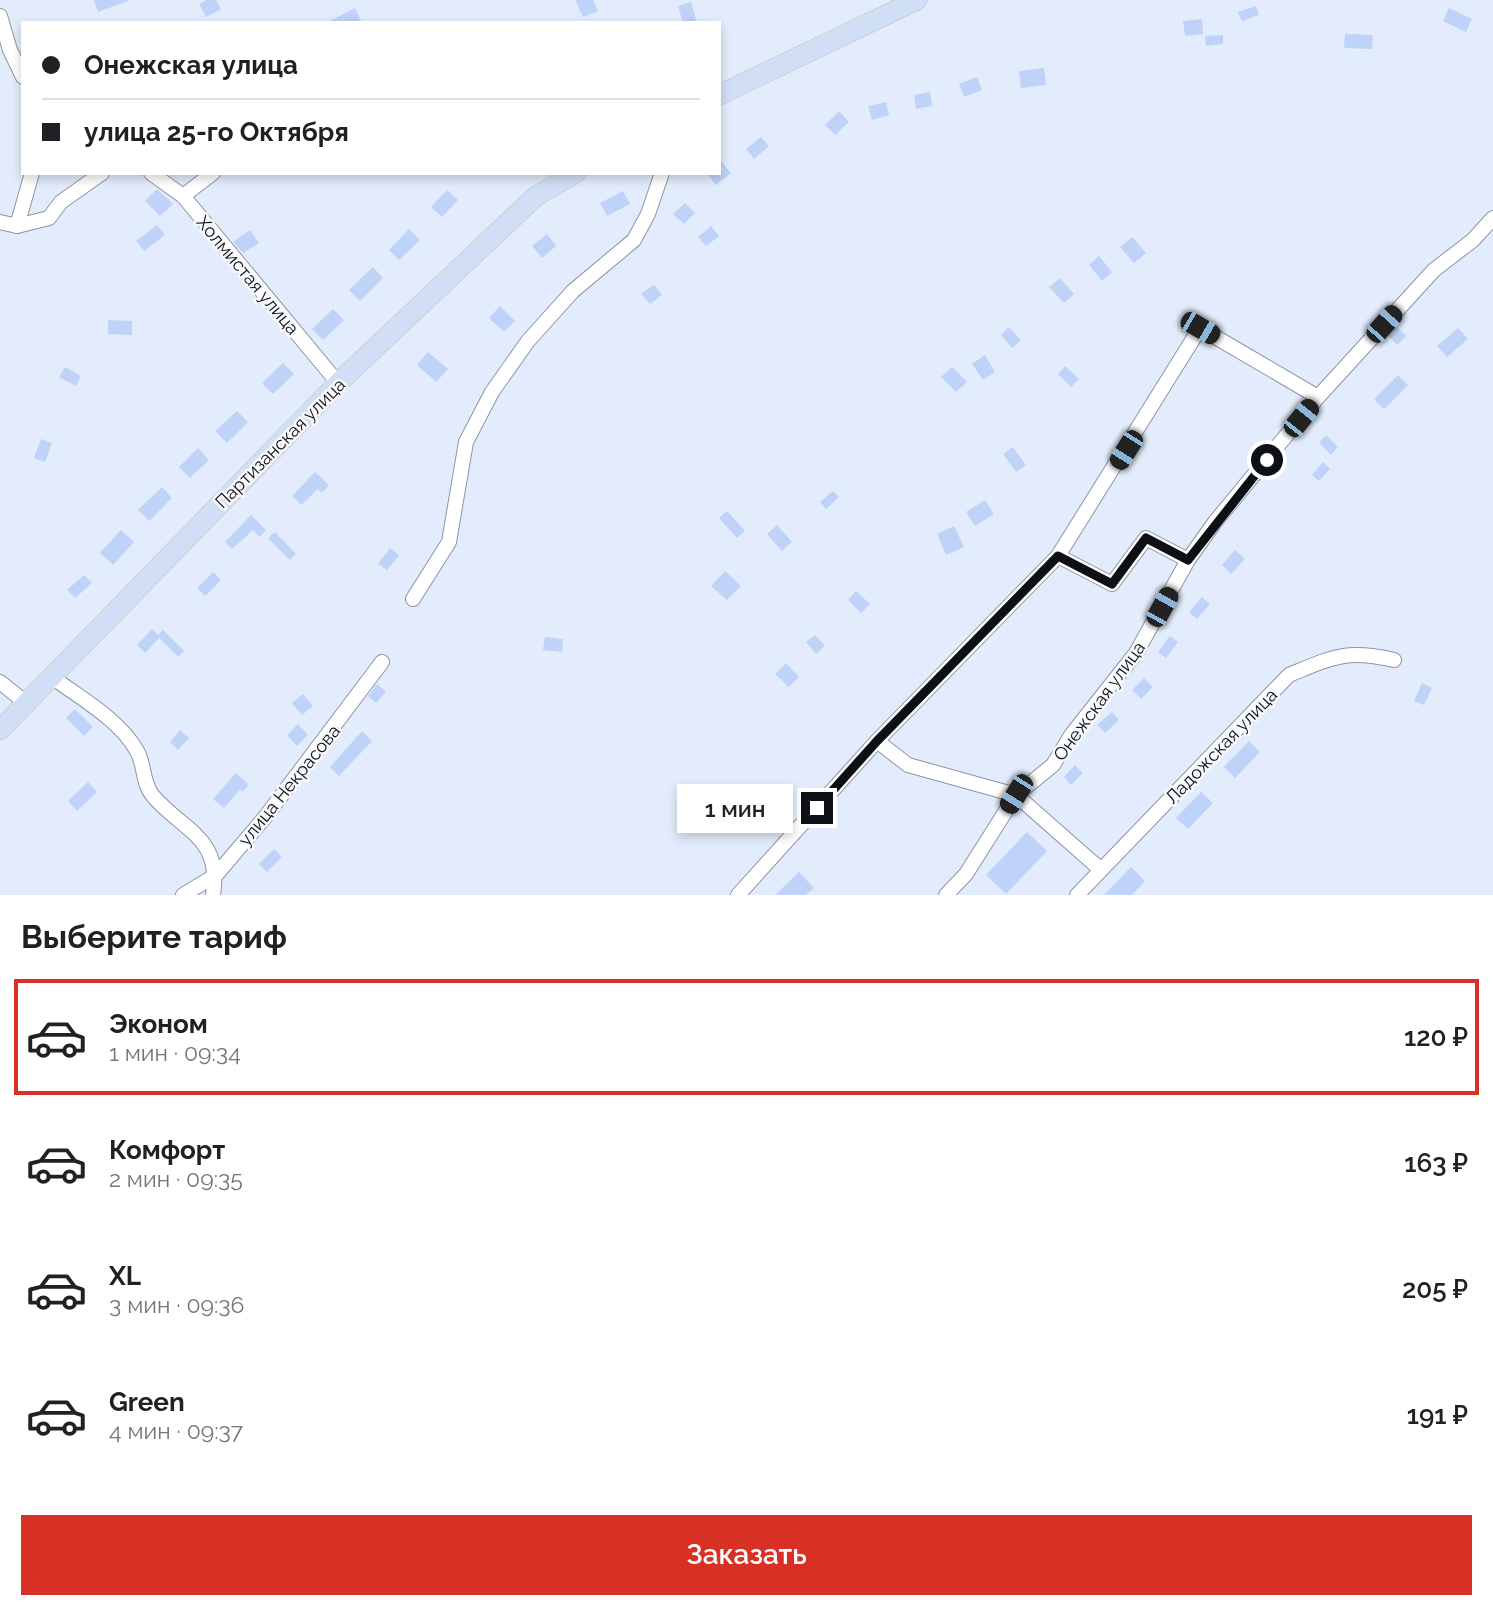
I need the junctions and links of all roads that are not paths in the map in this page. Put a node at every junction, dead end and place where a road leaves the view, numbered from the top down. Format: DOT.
graph roads {
  1 [pos="917,0"];
  2 [pos="0,16"];
  3 [pos="21,73"];
  4 [pos="721,94"];
  5 [pos="31,175"];
  6 [pos="99,175"];
  7 [pos="154,175"];
  8 [pos="210,175"];
  9 [pos="573,175"];
  10 [pos="661,175"];
  11 [pos="183,196"];
  12 [pos="1493,218"];
  13 [pos="0,222"];
  14 [pos="17,226"];
  15 [pos="338,383"];
  16 [pos="1318,397"];
  17 [pos="1058,556"];
  18 [pos="1188,560"];
  19 [pos="413,599"];
  20 [pos="1394,660"];
  21 [pos="382,662"];
  22 [pos="52,677"];
  23 [pos="0,682"];
  24 [pos="26,703"];
  25 [pos="0,730"];
  26 [pos="877,741"];
  27 [pos="1016,794"];
  28 [pos="1100,869"];
  29 [pos="216,875"];
  30 [pos="183,895"];
  31 [pos="213,895"];
  32 [pos="738,895"];
  33 [pos="946,895"];
  34 [pos="1077,895"];
  1 -- 4 [label="main road"];
  2 -- 3 [label="street"];
  5 -- 14 [label="street"];
  6 -- 14 [label="street"];
  7 -- 11 [label="street, Холмистая улица"];
  8 -- 11 [label="street"];
  9 -- 15 [label="main road, Партизанская улица"];
  10 -- 19 [label="street"];
  11 -- 15 [label="street, Холмистая улица"];
  12 -- 16 [label="street, Онежская улица"];
  13 -- 14 [label="street"];
  15 -- 22 [label="main road, Партизанская улица"];
  16 -- 17 [label="street"];
  16 -- 18 [label="street, Онежская улица"];
  17 -- 18 [label="street"];
  17 -- 26 [label="street"];
  18 -- 27 [label="street, Онежская улица"];
  20 -- 28 [label="street, Ладожская улица"];
  21 -- 29 [label="street, улица Некрасова"];
  22 -- 24 [label="main road, Партизанская улица"];
  22 -- 29 [label="street"];
  23 -- 24 [label="street"];
  24 -- 25 [label="main road, Партизанская улица"];
  26 -- 27 [label="street"];
  26 -- 32 [label="street"];
  27 -- 28 [label="street"];
  27 -- 33 [label="street, Онежская улица"];
  28 -- 34 [label="street, Ладожская улица"];
  29 -- 30 [label="street, улица Некрасова"];
  29 -- 31 [label="street"];
}
